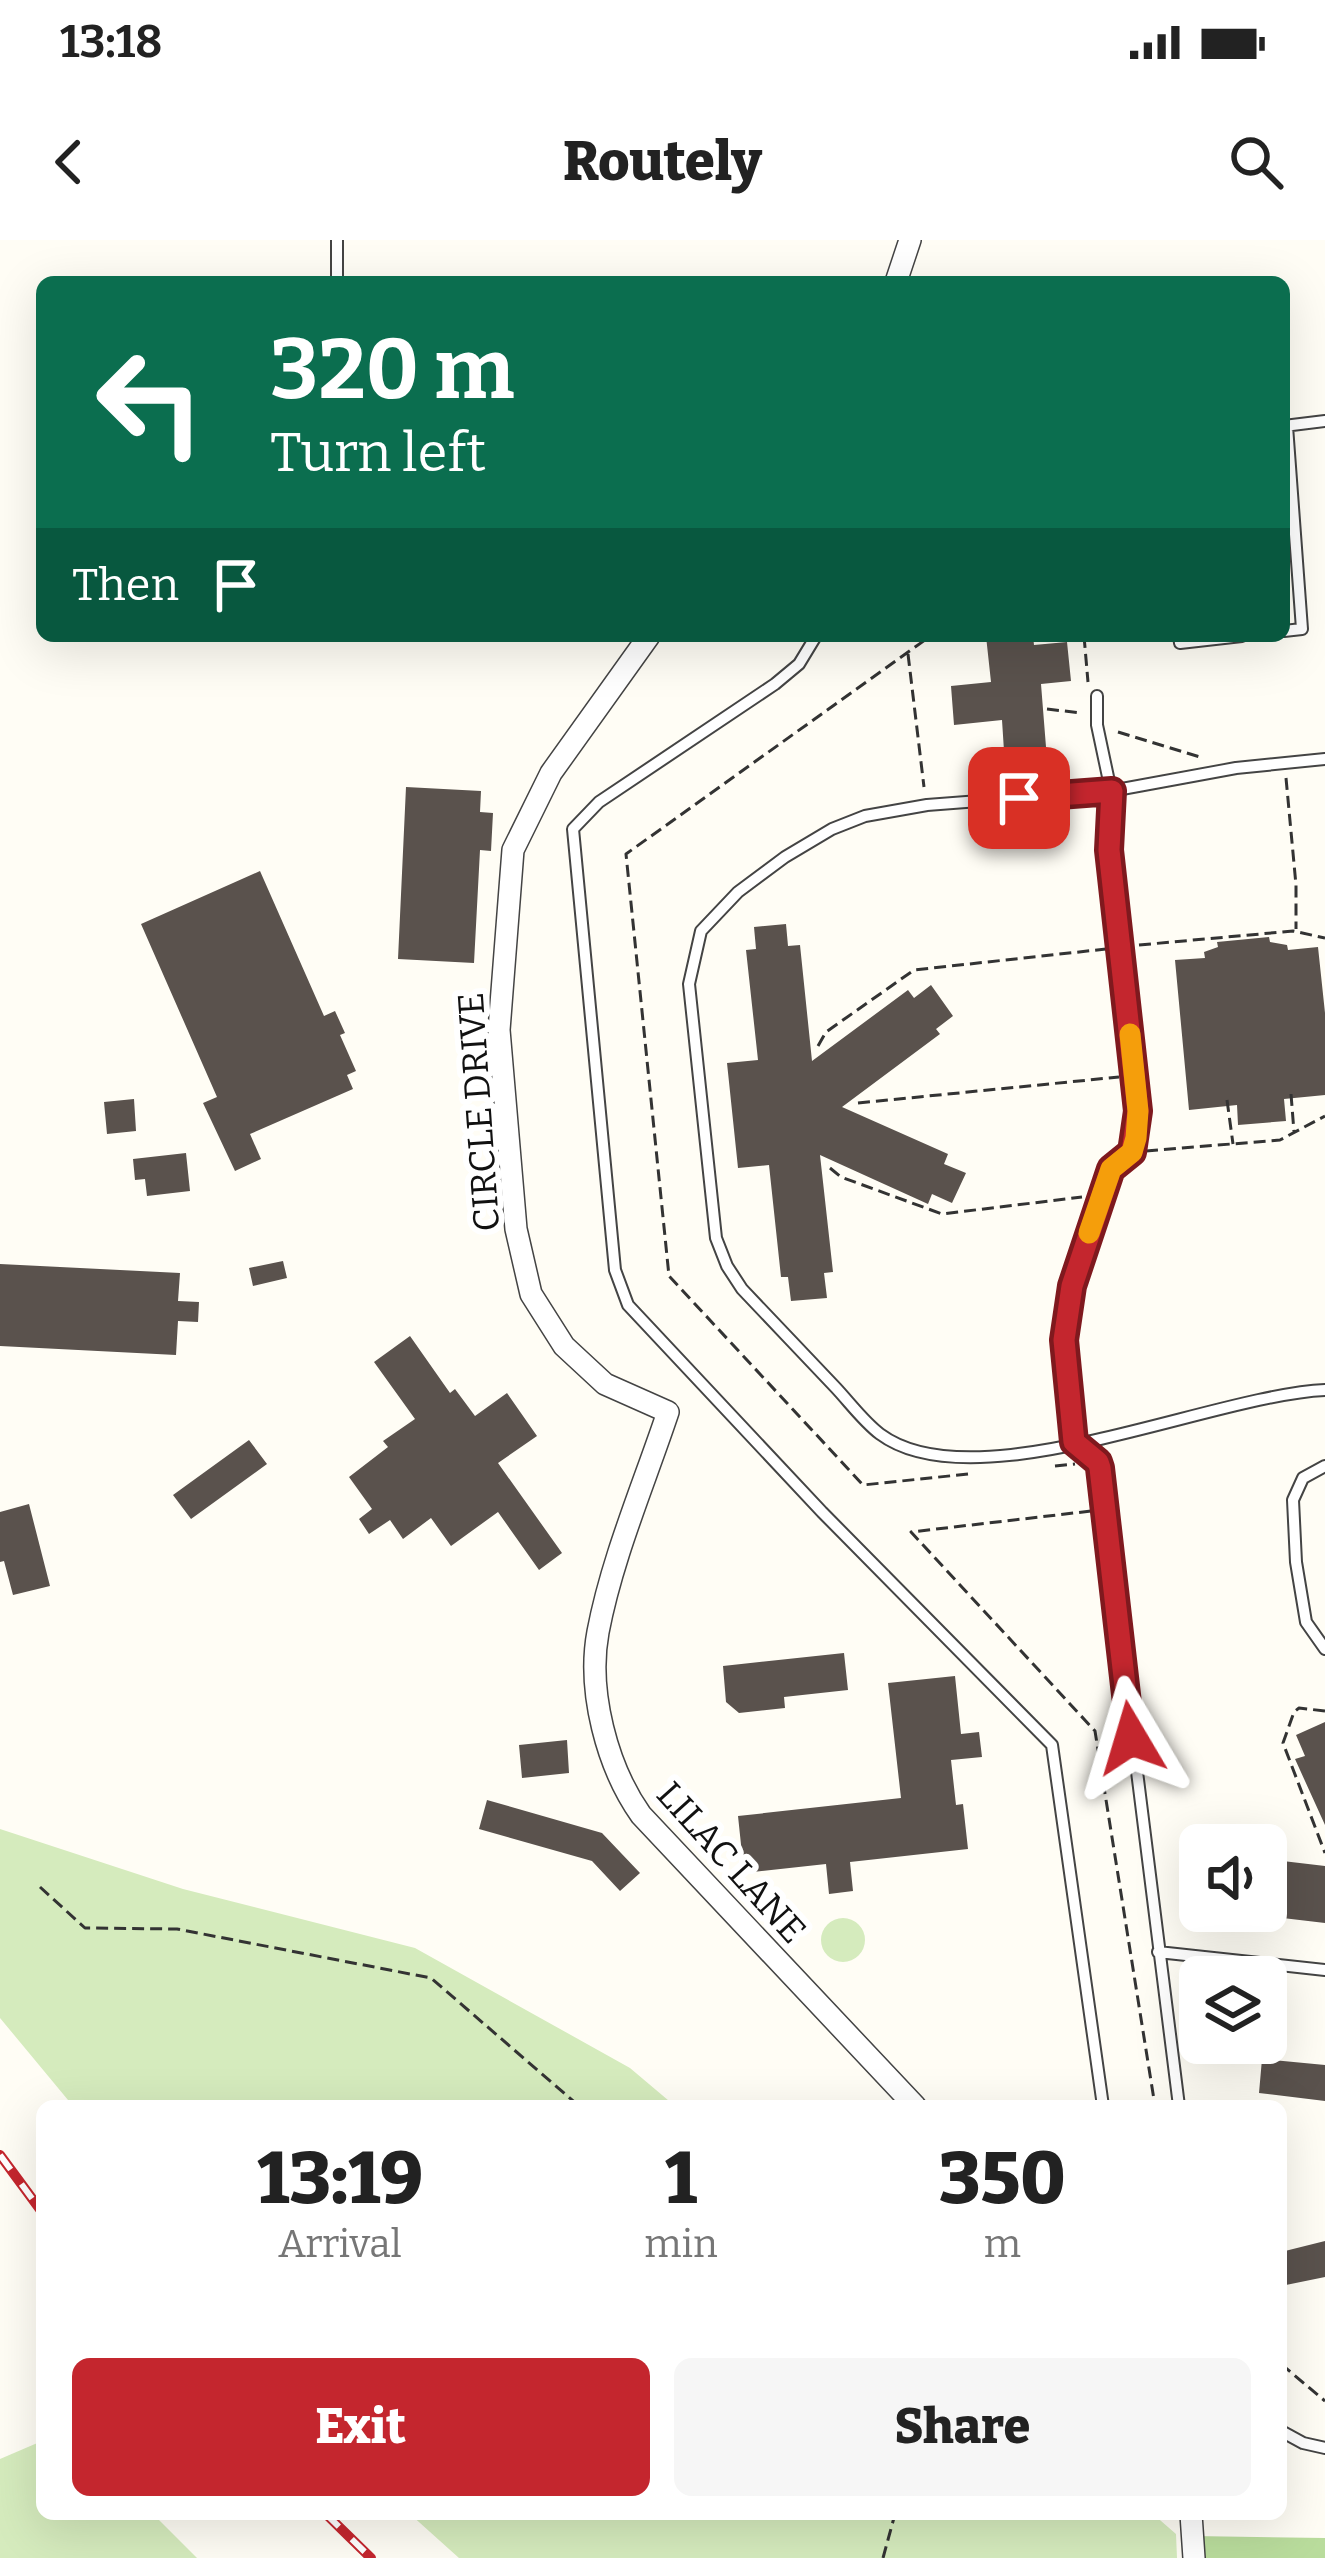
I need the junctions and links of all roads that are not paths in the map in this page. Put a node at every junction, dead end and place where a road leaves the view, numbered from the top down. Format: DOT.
graph roads {
  1 [pos="338,240"];
  2 [pos="910,240"];
  3 [pos="337,276"];
  4 [pos="898,276"];
  5 [pos="1325,421"];
  6 [pos="1290,425"];
  7 [pos="1290,477"];
  8 [pos="1290,630"];
  9 [pos="646,642"];
  10 [pos="812,642"];
  11 [pos="1097,697"];
  12 [pos="1325,759"];
  13 [pos="1112,791"];
  14 [pos="1325,1390"];
  15 [pos="668,1412"];
  16 [pos="1074,1442"];
  17 [pos="1325,1466"];
  18 [pos="1325,1649"];
  19 [pos="1158,1952"];
  20 [pos="1325,1970"];
  21 [pos="909,2100"];
  22 [pos="1102,2100"];
  23 [pos="1178,2100"];
  24 [pos="1287,2434"];
  25 [pos="1325,2448"];
  26 [pos="1191,2520"];
  27 [pos="1194,2558"];
  1 -- 3 [label="lane"];
  2 -- 4 [label="street"];
  5 -- 6 [label="lane"];
  7 -- 8 [label="lane"];
  9 -- 15 [label="street, CIRCLE DRIVE"];
  10 -- 22 [label="lane"];
  11 -- 13 [label="lane"];
  12 -- 13 [label="lane"];
  13 -- 16 [label="lane"];
  13 -- 16 [label="lane"];
  14 -- 16 [label="lane"];
  15 -- 21 [label="street, LILAC LANE"];
  16 -- 19 [label="lane"];
  17 -- 18 [label="lane"];
  19 -- 20 [label="lane"];
  19 -- 23 [label="lane"];
  24 -- 25 [label="lane"];
  26 -- 27 [label="street"];
}
